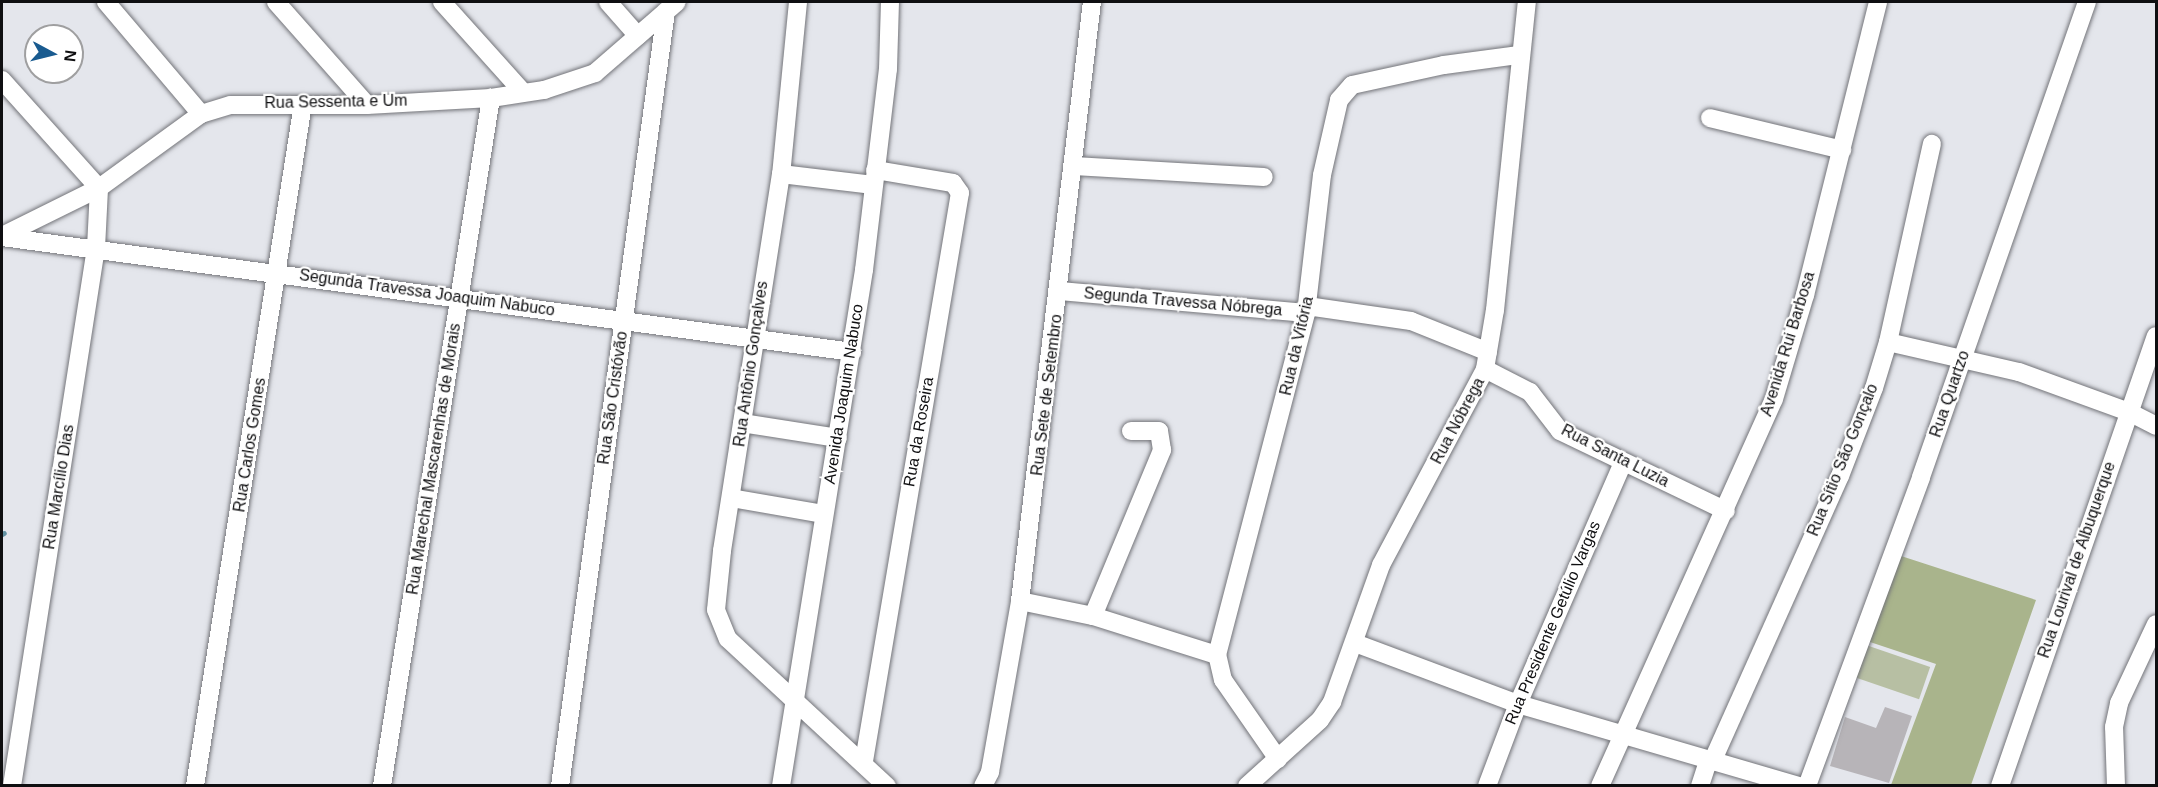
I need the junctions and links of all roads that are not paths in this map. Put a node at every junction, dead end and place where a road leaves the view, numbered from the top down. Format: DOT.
graph roads {
  1 [pos="106,2"];
  2 [pos="276,2"];
  3 [pos="442,2"];
  4 [pos="608,2"];
  5 [pos="798,2"];
  6 [pos="890,2"];
  7 [pos="1092,2"];
  8 [pos="1527,2"];
  9 [pos="1878,2"];
  10 [pos="2087,2"];
  11 [pos="672,6"];
  12 [pos="638,36"];
  13 [pos="1519,55"];
  14 [pos="2,80"];
  15 [pos="521,90"];
  16 [pos="491,98"];
  17 [pos="303,104"];
  18 [pos="367,105"];
  19 [pos="201,114"];
  20 [pos="1710,118"];
  21 [pos="1932,144"];
  22 [pos="1842,150"];
  23 [pos="1074,166"];
  24 [pos="781,174"];
  25 [pos="1264,177"];
  26 [pos="874,178"];
  27 [pos="99,188"];
  28 [pos="2,236"];
  29 [pos="96,248"];
  30 [pos="278,273"];
  31 [pos="1060,291"];
  32 [pos="461,298"];
  33 [pos="1306,310"];
  34 [pos="623,319"];
  35 [pos="2157,336"];
  36 [pos="753,338"];
  37 [pos="1888,342"];
  38 [pos="852,352"];
  39 [pos="1962,359"];
  40 [pos="1486,361"];
  41 [pos="2129,412"];
  42 [pos="742,423"];
  43 [pos="2157,426"];
  44 [pos="1131,431"];
  45 [pos="838,438"];
  46 [pos="1623,462"];
  47 [pos="731,498"];
  48 [pos="1726,511"];
  49 [pos="823,514"];
  50 [pos="1020,601"];
  51 [pos="1093,616"];
  52 [pos="2157,624"];
  53 [pos="1355,643"];
  54 [pos="1217,655"];
  55 [pos="793,696"];
  56 [pos="1518,704"];
  57 [pos="1620,735"];
  58 [pos="1278,759"];
  59 [pos="864,761"];
  60 [pos="1710,762"];
  61 [pos="12,786"];
  62 [pos="195,786"];
  63 [pos="382,786"];
  64 [pos="560,786"];
  65 [pos="781,786"];
  66 [pos="887,786"];
  67 [pos="983,786"];
  68 [pos="1247,786"];
  69 [pos="1487,786"];
  70 [pos="1600,786"];
  71 [pos="1700,786"];
  72 [pos="1799,786"];
  73 [pos="1807,786"];
  74 [pos="2000,786"];
  75 [pos="2116,786"];
  1 -- 19 [label="street"];
  2 -- 18 [label="street"];
  3 -- 15 [label="street"];
  4 -- 12 [label="street"];
  5 -- 24 [label="street, Rua Antônio Gonçalves"];
  6 -- 26 [label="street, Avenida Joaquim Nabuco"];
  7 -- 23 [label="street, Rua Sete de Setembro"];
  8 -- 13 [label="street, Rua Nóbrega"];
  9 -- 22 [label="street, Avenida Rui Barbosa"];
  10 -- 39 [label="street, Rua Quartzo"];
  11 -- 12 [label="street, Rua Sessenta e Um"];
  11 -- 34 [label="street, Rua São Cristóvão"];
  12 -- 15 [label="street, Rua Sessenta e Um"];
  13 -- 33 [label="street, Rua da Vitória"];
  13 -- 40 [label="street, Rua Nóbrega"];
  14 -- 27 [label="street"];
  15 -- 16 [label="street, Rua Sessenta e Um"];
  16 -- 18 [label="street, Rua Sessenta e Um"];
  16 -- 32 [label="street, Rua Marechal Mascarenhas de Morais"];
  17 -- 18 [label="street, Rua Sessenta e Um"];
  17 -- 19 [label="street, Rua Sessenta e Um"];
  17 -- 30 [label="street, Rua Carlos Gomes"];
  19 -- 27 [label="street, Rua Sessenta e Um"];
  20 -- 22 [label="street"];
  21 -- 37 [label="street, Rua Sítio São Gonçalo"];
  22 -- 48 [label="street, Avenida Rui Barbosa"];
  23 -- 25 [label="street"];
  23 -- 31 [label="street, Rua Sete de Setembro"];
  24 -- 26 [label="street, Rua da Roseira"];
  24 -- 36 [label="street, Rua Antônio Gonçalves"];
  26 -- 38 [label="street, Avenida Joaquim Nabuco"];
  26 -- 59 [label="street, Rua da Roseira"];
  27 -- 28 [label="street, Rua Sessenta e Um"];
  27 -- 29 [label="street, Rua Marcílio Dias"];
  28 -- 29 [label="street, Segunda Travessa Joaquim Nabuco"];
  29 -- 30 [label="street, Segunda Travessa Joaquim Nabuco"];
  29 -- 61 [label="street, Rua Marcílio Dias"];
  30 -- 32 [label="street, Segunda Travessa Joaquim Nabuco"];
  30 -- 62 [label="street, Rua Carlos Gomes"];
  31 -- 33 [label="street, Segunda Travessa Nóbrega"];
  31 -- 50 [label="street, Rua Sete de Setembro"];
  32 -- 34 [label="street, Segunda Travessa Joaquim Nabuco"];
  32 -- 63 [label="street, Rua Marechal Mascarenhas de Morais"];
  33 -- 40 [label="street, Segunda Travessa Nóbrega"];
  33 -- 54 [label="street, Rua da Vitória"];
  34 -- 36 [label="street, Segunda Travessa Joaquim Nabuco"];
  34 -- 64 [label="street, Rua São Cristóvão"];
  35 -- 41 [label="street, Rua Lourival de Albuquerque"];
  36 -- 38 [label="street, Segunda Travessa Joaquim Nabuco"];
  36 -- 42 [label="street, Rua Antônio Gonçalves"];
  37 -- 39 [label="street"];
  37 -- 60 [label="street, Rua Sítio São Gonçalo"];
  38 -- 45 [label="street, Avenida Joaquim Nabuco"];
  39 -- 41 [label="street"];
  39 -- 73 [label="street, Rua Quartzo"];
  40 -- 46 [label="street, Rua Santa Luzia"];
  40 -- 53 [label="street, Rua Nóbrega"];
  41 -- 43 [label="street"];
  41 -- 74 [label="street, Rua Lourival de Albuquerque"];
  42 -- 45 [label="street"];
  42 -- 47 [label="street, Rua Antônio Gonçalves"];
  44 -- 51 [label="street"];
  45 -- 49 [label="street, Avenida Joaquim Nabuco"];
  46 -- 48 [label="street, Rua Santa Luzia"];
  46 -- 56 [label="street, Rua Presidente Getúlio Vargas"];
  47 -- 49 [label="street"];
  47 -- 55 [label="street, Rua Antônio Gonçalves"];
  48 -- 57 [label="street, Avenida Rui Barbosa"];
  49 -- 55 [label="street, Avenida Joaquim Nabuco"];
  50 -- 51 [label="street"];
  50 -- 67 [label="street, Rua Sete de Setembro"];
  51 -- 54 [label="street"];
  52 -- 75 [label="street"];
  53 -- 56 [label="street"];
  53 -- 58 [label="street, Rua Nóbrega"];
  54 -- 58 [label="street"];
  55 -- 59 [label="street, Rua Antônio Gonçalves"];
  55 -- 65 [label="street, Avenida Joaquim Nabuco"];
  56 -- 57 [label="street"];
  56 -- 69 [label="street, Rua Presidente Getúlio Vargas"];
  57 -- 60 [label="street"];
  57 -- 70 [label="street, Avenida Rui Barbosa"];
  58 -- 68 [label="street, Rua Nóbrega"];
  59 -- 66 [label="street, Rua Antônio Gonçalves"];
  60 -- 71 [label="street, Rua Sítio São Gonçalo"];
  60 -- 72 [label="street"];
}
